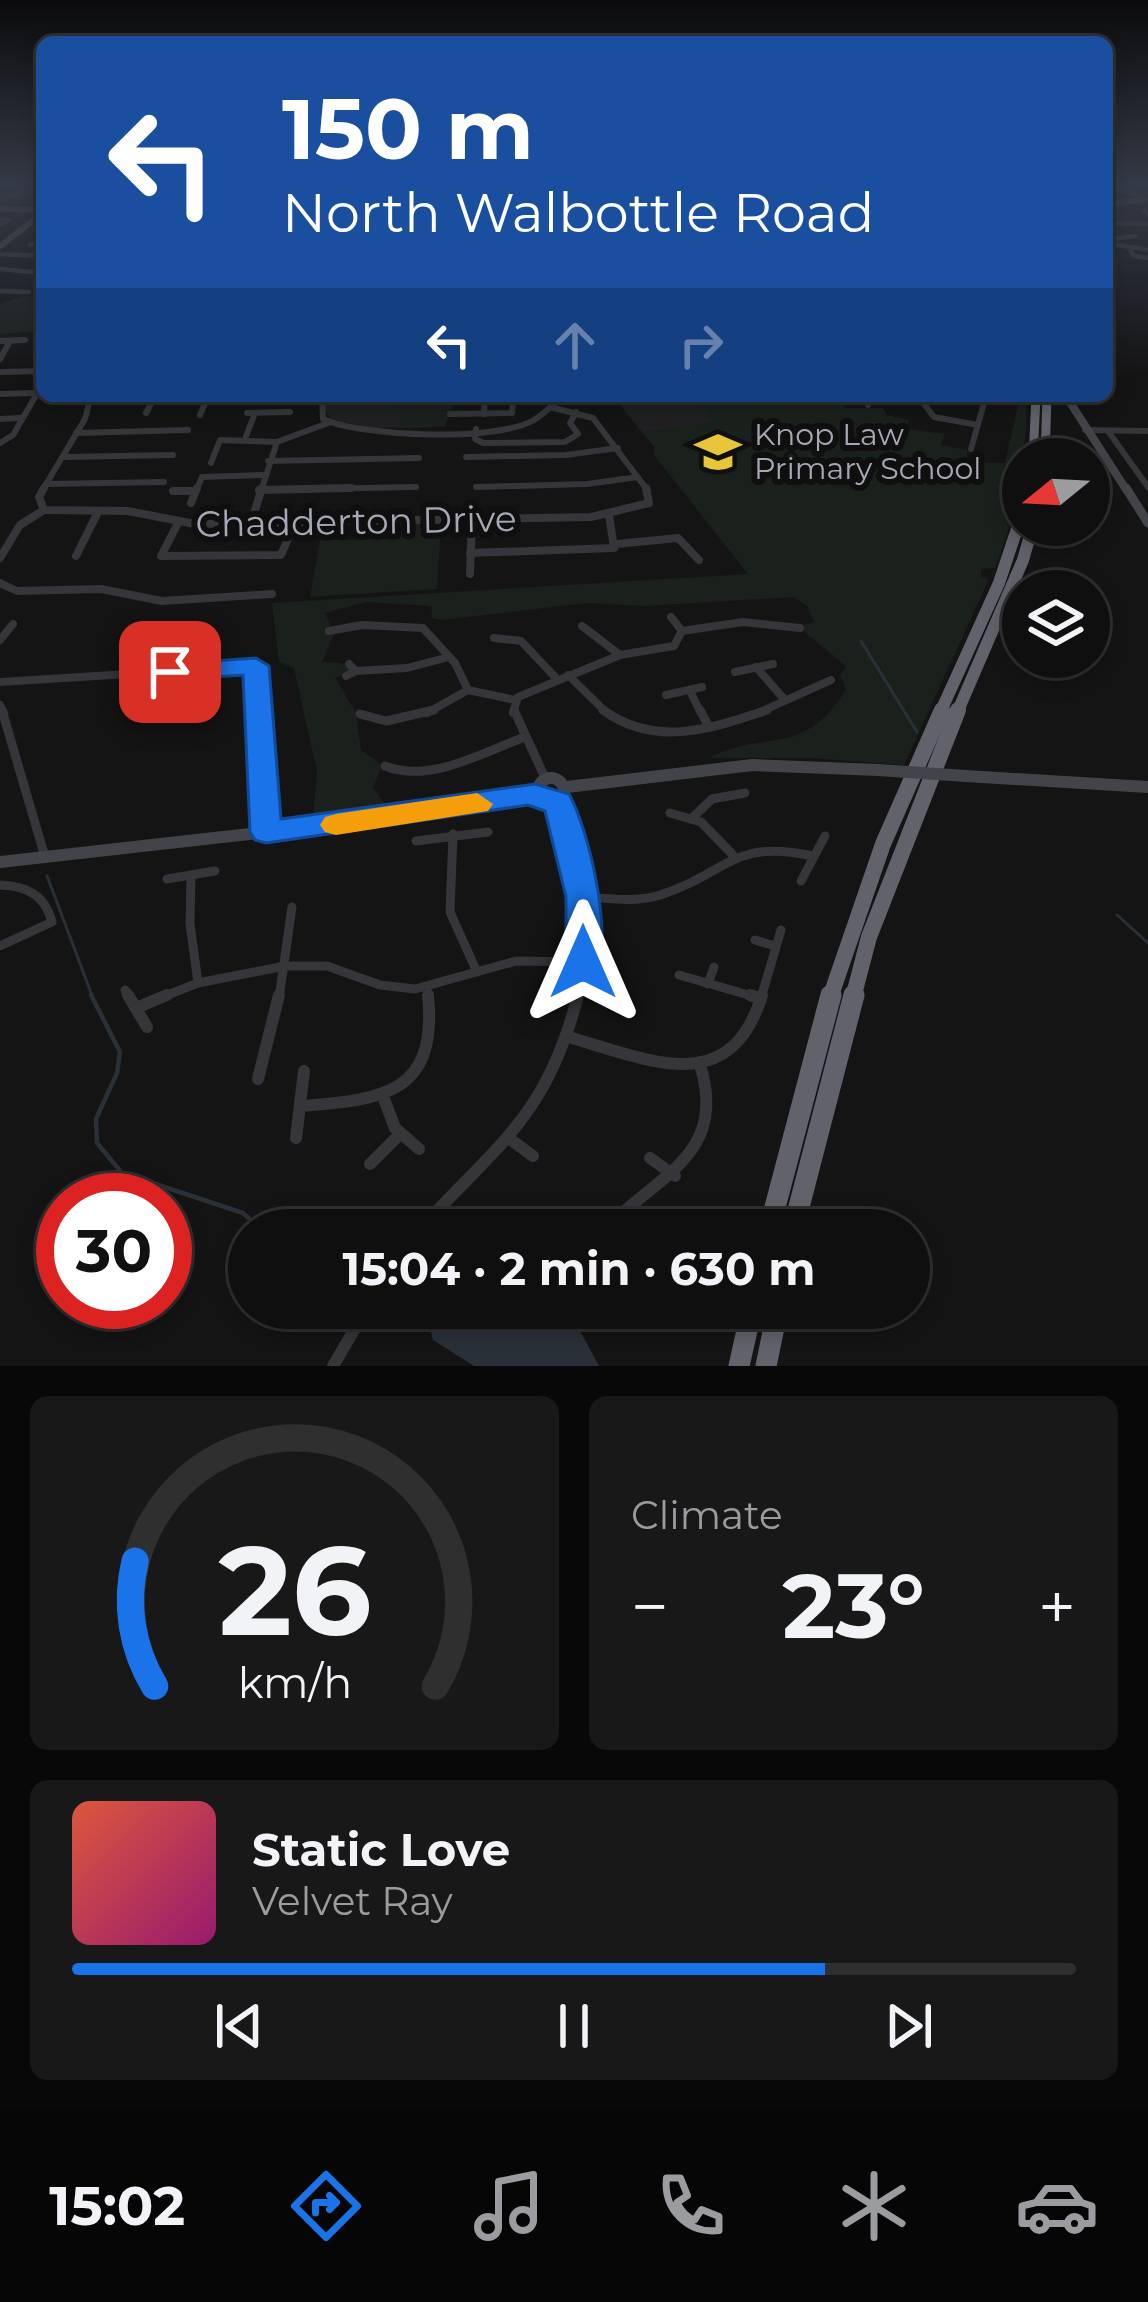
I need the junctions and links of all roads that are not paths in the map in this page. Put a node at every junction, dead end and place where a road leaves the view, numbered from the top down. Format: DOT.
graph roads {
  1 [pos="0,250"];
  2 [pos="36,258"];
  3 [pos="36,264"];
  4 [pos="0,269"];
  5 [pos="27,272"];
  6 [pos="36,273"];
  7 [pos="36,287"];
  8 [pos="0,290"];
  9 [pos="25,340"];
  10 [pos="0,341"];
  11 [pos="10,341"];
  12 [pos="1,355"];
  13 [pos="36,371"];
  14 [pos="0,372"];
  15 [pos="36,393"];
  16 [pos="0,394"];
  17 [pos="36,394"];
  18 [pos="89,402"];
  19 [pos="152,402"];
  20 [pos="205,402"];
  21 [pos="289,402"];
  22 [pos="321,402"];
  23 [pos="485,402"];
  24 [pos="513,402"];
  25 [pos="555,402"];
  26 [pos="867,402"];
  27 [pos="923,402"];
  28 [pos="984,402"];
  29 [pos="1036,402"];
  30 [pos="1047,402"];
  31 [pos="1069,402"];
  32 [pos="868,405"];
  33 [pos="550,407"];
  34 [pos="575,412"];
  35 [pos="146,413"];
  36 [pos="450,414"];
  37 [pos="484,414"];
  38 [pos="200,415"];
  39 [pos="0,418"];
  40 [pos="20,418"];
  41 [pos="328,423"];
  42 [pos="978,425"];
  43 [pos="476,429"];
  44 [pos="188,430"];
  45 [pos="1085,430"];
  46 [pos="1108,431"];
  47 [pos="76,433"];
  48 [pos="1147,433"];
  49 [pos="1034,438"];
  50 [pos="1046,438"];
  51 [pos="245,440"];
  52 [pos="277,442"];
  53 [pos="0,443"];
  54 [pos="618,448"];
  55 [pos="971,449"];
  56 [pos="173,455"];
  57 [pos="63,458"];
  58 [pos="419,458"];
  59 [pos="466,458"];
  60 [pos="268,461"];
  61 [pos="211,464"];
  62 [pos="264,476"];
  63 [pos="638,477"];
  64 [pos="164,482"];
  65 [pos="46,484"];
  66 [pos="476,487"];
  67 [pos="1124,487"];
  68 [pos="1148,487"];
  69 [pos="416,488"];
  70 [pos="196,490"];
  71 [pos="259,490"];
  72 [pos="173,491"];
  73 [pos="191,503"];
  74 [pos="44,510"];
  75 [pos="98,512"];
  76 [pos="609,514"];
  77 [pos="472,519"];
  78 [pos="295,522"];
  79 [pos="178,523"];
  80 [pos="251,523"];
  81 [pos="1148,523"];
  82 [pos="4,544"];
  83 [pos="617,544"];
  84 [pos="1013,546"];
  85 [pos="1028,546"];
  86 [pos="470,553"];
  87 [pos="76,556"];
  88 [pos="0,558"];
  89 [pos="699,560"];
  90 [pos="470,574"];
  91 [pos="0,583"];
  92 [pos="272,594"];
  93 [pos="671,617"];
  94 [pos="600,622"];
  95 [pos="13,624"];
  96 [pos="335,627"];
  97 [pos="798,631"];
  98 [pos="682,632"];
  99 [pos="494,638"];
  100 [pos="0,640"];
  101 [pos="620,655"];
  102 [pos="450,656"];
  103 [pos="773,664"];
  104 [pos="756,667"];
  105 [pos="350,670"];
  106 [pos="735,672"];
  107 [pos="562,677"];
  108 [pos="0,682"];
  109 [pos="702,687"];
  110 [pos="468,690"];
  111 [pos="837,690"];
  112 [pos="690,691"];
  113 [pos="666,694"];
  114 [pos="784,699"];
  115 [pos="515,700"];
  116 [pos="0,705"];
  117 [pos="363,720"];
  118 [pos="709,727"];
  119 [pos="526,737"];
  120 [pos="378,779"];
  121 [pos="546,780"];
  122 [pos="567,787"];
  123 [pos="1148,787"];
  124 [pos="706,788"];
  125 [pos="745,793"];
  126 [pos="535,794"];
  127 [pos="715,797"];
  128 [pos="558,801"];
  129 [pos="670,814"];
  130 [pos="692,818"];
  131 [pos="266,832"];
  132 [pos="488,832"];
  133 [pos="453,834"];
  134 [pos="824,836"];
  135 [pos="416,841"];
  136 [pos="733,855"];
  137 [pos="813,856"];
  138 [pos="45,857"];
  139 [pos="0,862"];
  140 [pos="215,871"];
  141 [pos="191,875"];
  142 [pos="167,879"];
  143 [pos="801,881"];
  144 [pos="0,885"];
  145 [pos="583,897"];
  146 [pos="292,908"];
  147 [pos="781,930"];
  148 [pos="755,940"];
  149 [pos="0,946"];
  150 [pos="775,946"];
  151 [pos="583,962"];
  152 [pos="285,966"];
  153 [pos="714,967"];
  154 [pos="477,972"];
  155 [pos="679,975"];
  156 [pos="198,983"];
  157 [pos="708,984"];
  158 [pos="427,989"];
  159 [pos="125,990"];
  160 [pos="759,998"];
  161 [pos="136,1007"];
  162 [pos="147,1028"];
  163 [pos="568,1037"];
  164 [pos="700,1065"];
  165 [pos="304,1072"];
  166 [pos="258,1079"];
  167 [pos="384,1099"];
  168 [pos="300,1106"];
  169 [pos="400,1134"];
  170 [pos="296,1138"];
  171 [pos="510,1139"];
  172 [pos="419,1149"];
  173 [pos="533,1156"];
  174 [pos="650,1157"];
  175 [pos="370,1164"];
  176 [pos="675,1176"];
  177 [pos="440,1209"];
  178 [pos="624,1209"];
  179 [pos="775,1209"];
  180 [pos="798,1209"];
  181 [pos="355,1329"];
  182 [pos="748,1329"];
  183 [pos="774,1329"];
  184 [pos="333,1366"];
  185 [pos="740,1366"];
  186 [pos="766,1366"];
  1 -- 2 [label="street"];
  3 -- 5 [label="street"];
  4 -- 5 [label="street"];
  5 -- 6 [label="street"];
  7 -- 8 [label="street"];
  9 -- 11 [label="street"];
  10 -- 11 [label="street"];
  11 -- 12 [label="street"];
  13 -- 14 [label="street"];
  15 -- 16 [label="street"];
  17 -- 40 [label="street"];
  18 -- 47 [label="street"];
  19 -- 35 [label="street"];
  20 -- 38 [label="street"];
  21 -- 51 [label="street"];
  22 -- 41 [label="street"];
  23 -- 37 [label="street"];
  24 -- 37 [label="street"];
  25 -- 33 [label="street"];
  26 -- 32 [label="street"];
  27 -- 42 [label="street"];
  28 -- 42 [label="street"];
  29 -- 49 [label="highway"];
  30 -- 50 [label="highway"];
  31 -- 45 [label="street"];
  33 -- 34 [label="street"];
  33 -- 43 [label="street"];
  34 -- 43 [label="street"];
  34 -- 54 [label="street"];
  36 -- 37 [label="street"];
  39 -- 40 [label="street"];
  40 -- 53 [label="street"];
  41 -- 43 [label="street"];
  41 -- 52 [label="street"];
  42 -- 55 [label="street"];
  44 -- 47 [label="street"];
  45 -- 46 [label="street"];
  45 -- 67 [label="street"];
  46 -- 48 [label="street"];
  46 -- 68 [label="street"];
  47 -- 57 [label="street"];
  51 -- 52 [label="street"];
  51 -- 61 [label="street"];
  52 -- 60 [label="street"];
  54 -- 59 [label="street"];
  54 -- 63 [label="street"];
  56 -- 57 [label="street"];
  57 -- 65 [label="street"];
  58 -- 60 [label="street"];
  60 -- 62 [label="street"];
  62 -- 70 [label="street"];
  62 -- 71 [label="street"];
  63 -- 66 [label="street"];
  63 -- 76 [label="street"];
  64 -- 65 [label="street"];
  65 -- 74 [label="street"];
  67 -- 68 [label="street"];
  67 -- 81 [label="street"];
  69 -- 71 [label="street"];
  70 -- 72 [label="street"];
  70 -- 73 [label="street"];
  71 -- 80 [label="street"];
  74 -- 75 [label="street, Chadderton Drive"];
  74 -- 82 [label="street"];
  75 -- 79 [label="street, Chadderton Drive"];
  75 -- 87 [label="street"];
  76 -- 77 [label="street, Chadderton Drive"];
  76 -- 83 [label="street"];
  77 -- 78 [label="street, Chadderton Drive"];
  77 -- 86 [label="street"];
  78 -- 79 [label="street"];
  78 -- 80 [label="street, Chadderton Drive"];
  79 -- 80 [label="street, Chadderton Drive"];
  82 -- 88 [label="street"];
  83 -- 86 [label="street"];
  83 -- 89 [label="street"];
  84 -- 179 [label="highway"];
  85 -- 180 [label="highway"];
  86 -- 90 [label="street"];
  91 -- 92 [label="street"];
  93 -- 98 [label="street"];
  94 -- 101 [label="street"];
  95 -- 100 [label="street"];
  96 -- 102 [label="street"];
  97 -- 98 [label="street"];
  98 -- 101 [label="street"];
  99 -- 107 [label="street"];
  101 -- 107 [label="street"];
  102 -- 105 [label="street"];
  102 -- 110 [label="street"];
  103 -- 104 [label="street"];
  104 -- 106 [label="street"];
  104 -- 114 [label="street"];
  107 -- 115 [label="street"];
  107 -- 118 [label="street"];
  108 -- 131 [label="street"];
  109 -- 112 [label="street"];
  110 -- 115 [label="street"];
  110 -- 117 [label="street"];
  111 -- 114 [label="street"];
  112 -- 113 [label="street"];
  112 -- 118 [label="street"];
  114 -- 118 [label="street"];
  115 -- 119 [label="street"];
  116 -- 138 [label="street"];
  119 -- 120 [label="street"];
  119 -- 121 [label="street"];
  121 -- 122 [label="street"];
  121 -- 126 [label="street"];
  122 -- 123 [label="street, bridge"];
  122 -- 128 [label="street"];
  124 -- 127 [label="street"];
  125 -- 127 [label="street"];
  126 -- 128 [label="street"];
  126 -- 131 [label="street"];
  127 -- 130 [label="street"];
  128 -- 145 [label="street"];
  129 -- 130 [label="street"];
  130 -- 136 [label="street"];
  131 -- 138 [label="street"];
  132 -- 133 [label="street"];
  133 -- 135 [label="street"];
  133 -- 154 [label="street"];
  134 -- 137 [label="street"];
  136 -- 137 [label="street"];
  136 -- 145 [label="street"];
  137 -- 143 [label="street"];
  138 -- 139 [label="street"];
  140 -- 141 [label="street"];
  141 -- 142 [label="street"];
  141 -- 156 [label="street"];
  144 -- 149 [label="street"];
  145 -- 151 [label="street"];
  146 -- 152 [label="street"];
  147 -- 150 [label="street"];
  148 -- 150 [label="street"];
  150 -- 160 [label="street"];
  151 -- 154 [label="street"];
  151 -- 163 [label="street"];
  152 -- 156 [label="street"];
  152 -- 158 [label="street"];
  152 -- 166 [label="street"];
  153 -- 157 [label="street"];
  154 -- 158 [label="street"];
  155 -- 157 [label="street"];
  156 -- 161 [label="street"];
  157 -- 160 [label="street"];
  158 -- 167 [label="street"];
  159 -- 161 [label="street"];
  160 -- 164 [label="street"];
  161 -- 162 [label="street"];
  163 -- 164 [label="street"];
  163 -- 171 [label="street"];
  164 -- 176 [label="street"];
  165 -- 168 [label="street"];
  167 -- 168 [label="street"];
  167 -- 169 [label="street"];
  168 -- 170 [label="street"];
  169 -- 172 [label="street"];
  169 -- 175 [label="street"];
  171 -- 173 [label="street"];
  171 -- 177 [label="street"];
  174 -- 176 [label="street"];
  176 -- 178 [label="street"];
  181 -- 184 [label="street"];
  182 -- 185 [label="highway"];
  183 -- 186 [label="highway"];
}
